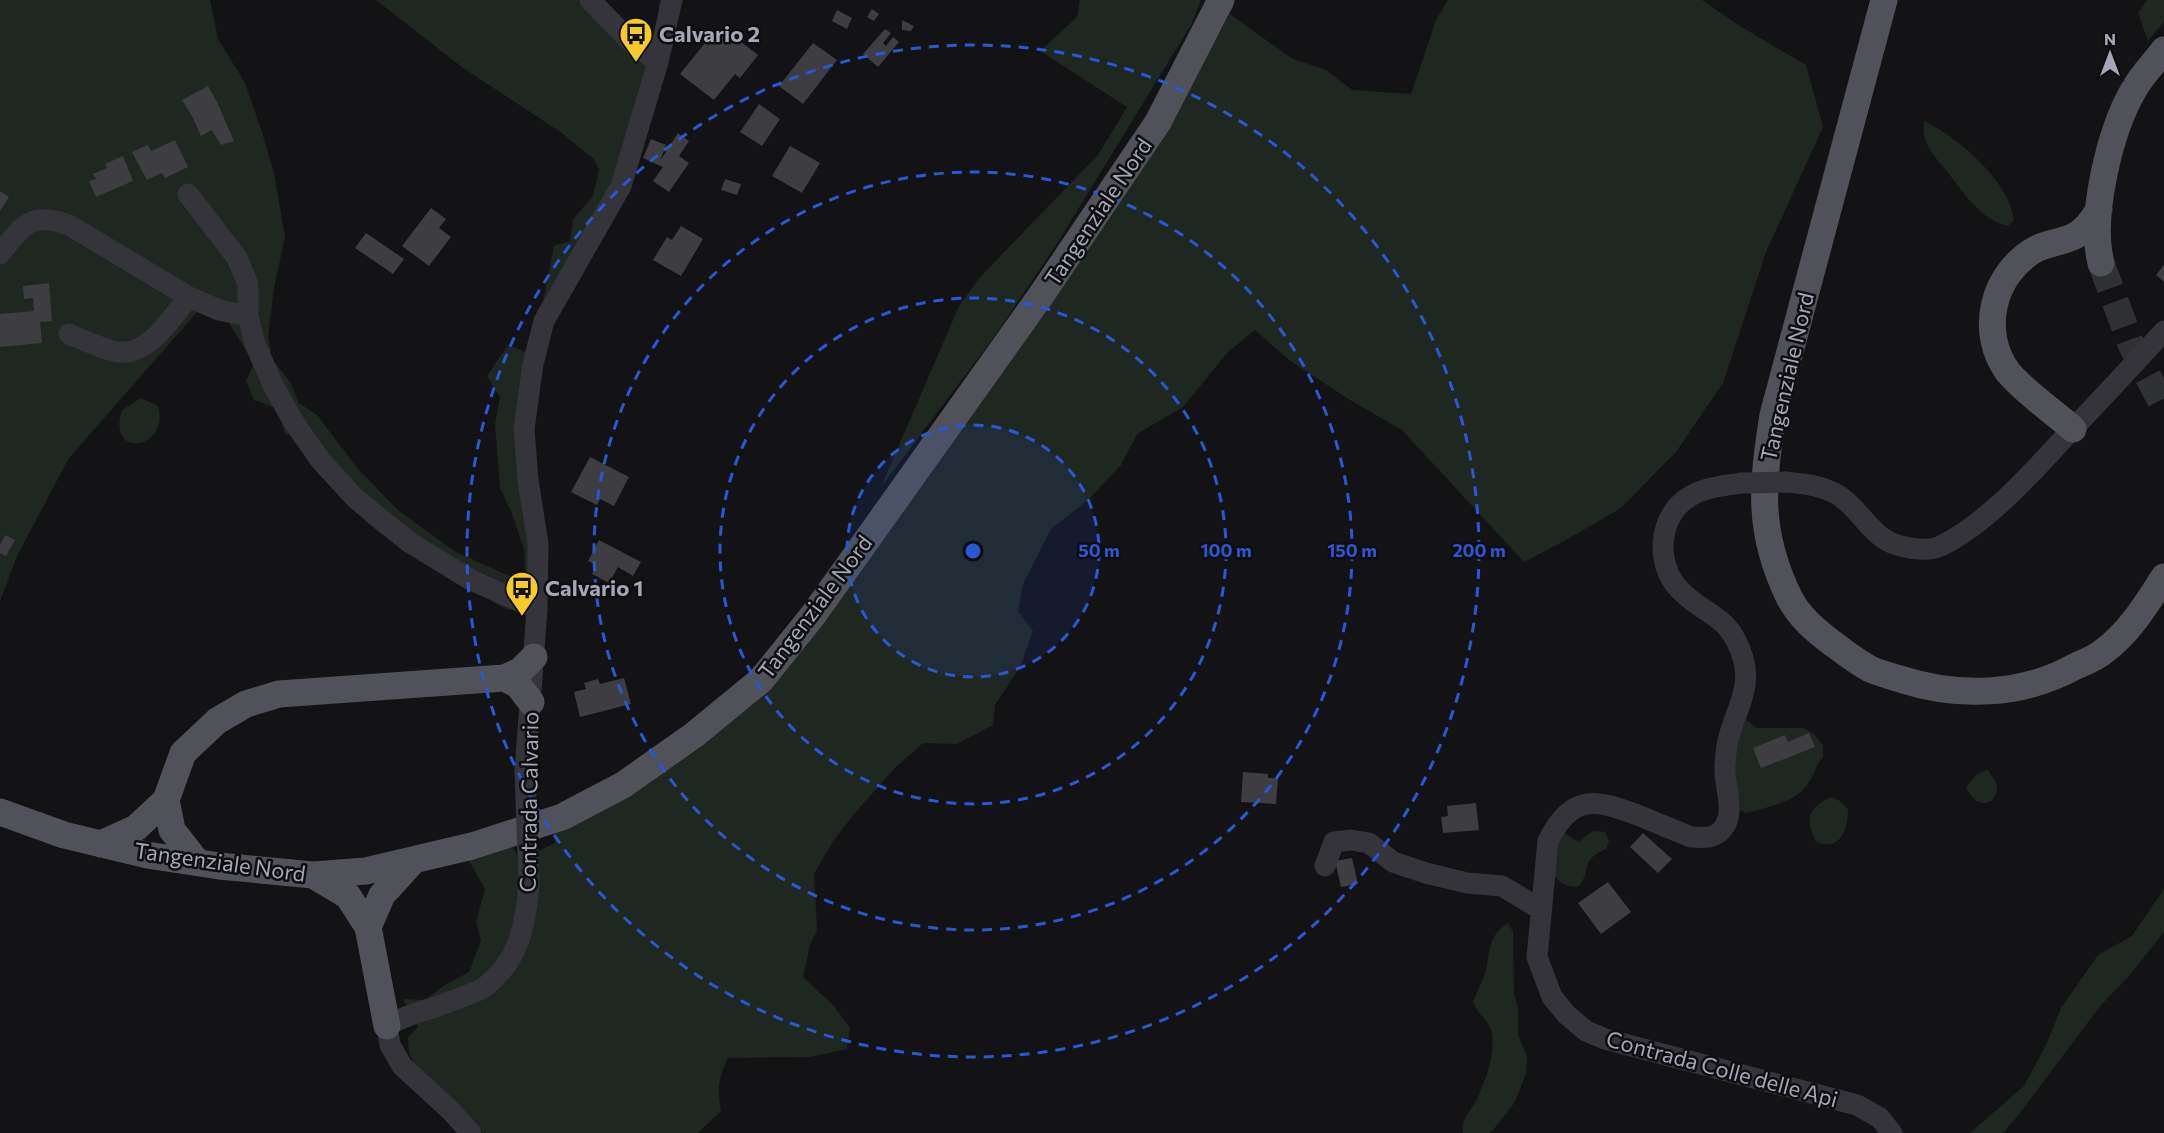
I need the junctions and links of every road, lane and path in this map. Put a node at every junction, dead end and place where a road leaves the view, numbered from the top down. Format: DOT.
graph roads {
  1 [pos="590,0"];
  2 [pos="672,0"];
  3 [pos="1221,0"];
  4 [pos="1884,0"];
  5 [pos="2164,50"];
  6 [pos="658,62"];
  7 [pos="188,194"];
  8 [pos="2099,209"];
  9 [pos="2068,239"];
  10 [pos="0,254"];
  11 [pos="189,297"];
  12 [pos="248,316"];
  13 [pos="2164,331"];
  14 [pos="69,334"];
  15 [pos="2073,429"];
  16 [pos="2164,577"];
  17 [pos="537,609"];
  18 [pos="534,657"];
  19 [pos="504,678"];
  20 [pos="531,702"];
  21 [pos="166,800"];
  22 [pos="0,812"];
  23 [pos="100,844"];
  24 [pos="414,861"];
  25 [pos="197,862"];
  26 [pos="1325,866"];
  27 [pos="313,875"];
  28 [pos="1540,909"];
  29 [pos="368,927"];
  30 [pos="387,1026"];
  31 [pos="471,1133"];
  32 [pos="1892,1133"];
  1 -- 6 [label="street"];
  2 -- 6 [label="street, Contrada Calvario"];
  3 -- 24 [label="main road, Tangenziale Nord"];
  4 -- 16 [label="main road, Tangenziale Nord"];
  5 -- 8 [label="main road"];
  6 -- 17 [label="street, Contrada Calvario"];
  7 -- 12 [label="street"];
  8 -- 9 [label="main road"];
  8 -- 9 [label="main road"];
  9 -- 15 [label="main road"];
  10 -- 11 [label="street"];
  11 -- 12 [label="street"];
  11 -- 14 [label="street"];
  12 -- 17 [label="street"];
  13 -- 15 [label="street, Contrada Colle delle Api"];
  15 -- 28 [label="street, Contrada Colle delle Api, bridge"];
  17 -- 18 [label="street, Contrada Calvario"];
  18 -- 19 [label="main road"];
  18 -- 20 [label="street, Contrada Calvario"];
  19 -- 20 [label="main road"];
  19 -- 21 [label="main road"];
  20 -- 30 [label="street, Contrada Calvario, bridge"];
  21 -- 23 [label="main road"];
  21 -- 25 [label="main road"];
  22 -- 23 [label="main road, Tangenziale Nord"];
  23 -- 25 [label="main road, Tangenziale Nord"];
  24 -- 27 [label="main road, Tangenziale Nord"];
  24 -- 29 [label="main road"];
  25 -- 27 [label="main road, Tangenziale Nord"];
  26 -- 28 [label="street"];
  27 -- 29 [label="main road"];
  28 -- 32 [label="street, Contrada Colle delle Api"];
  29 -- 30 [label="main road"];
  30 -- 31 [label="street"];
}
